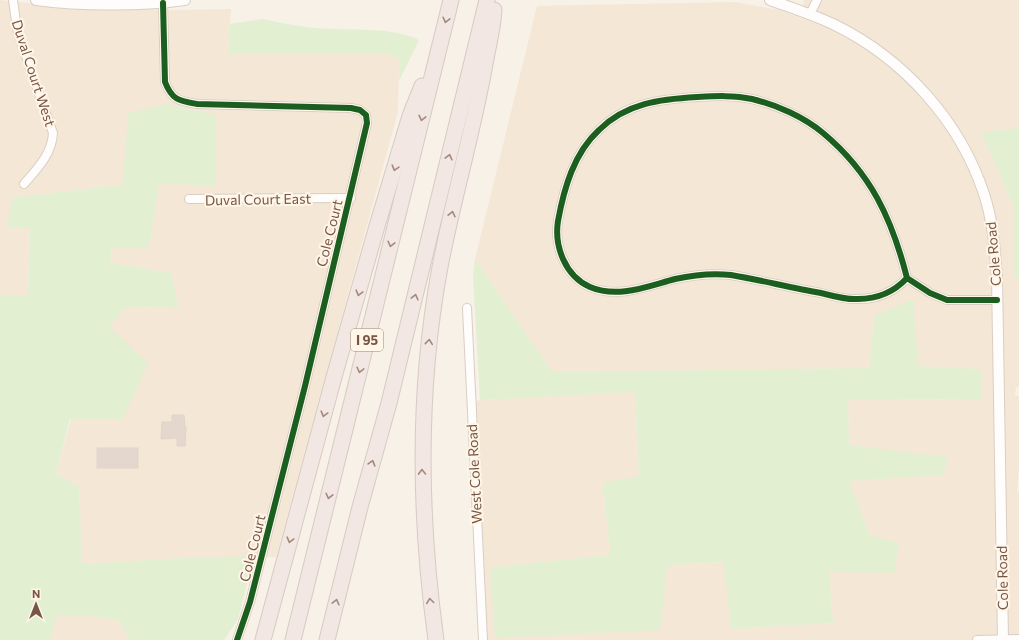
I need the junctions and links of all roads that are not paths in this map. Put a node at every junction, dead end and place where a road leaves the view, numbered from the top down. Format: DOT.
graph roads {
  1 [pos="13,0"];
  2 [pos="36,0"];
  3 [pos="186,0"];
  4 [pos="451,0"];
  5 [pos="487,0"];
  6 [pos="494,0"];
  7 [pos="770,0"];
  8 [pos="817,0"];
  9 [pos="158,2"];
  10 [pos="810,14"];
  11 [pos="442,39"];
  12 [pos="24,184"];
  13 [pos="351,198"];
  14 [pos="189,200"];
  15 [pos="907,278"];
  16 [pos="997,300"];
  17 [pos="467,308"];
  18 [pos="1019,639"];
  19 [pos="237,640"];
  20 [pos="263,640"];
  21 [pos="293,640"];
  22 [pos="327,640"];
  23 [pos="436,640"];
  24 [pos="483,640"];
  25 [pos="977,640"];
  26 [pos="1003,640"];
  1 -- 12 [label="street, Duval Court West"];
  2 -- 9 [label="street"];
  3 -- 9 [label="street"];
  4 -- 11 [label="highway, I 95, one-way"];
  22 -- 5 [label="highway, I 95, one-way"];
  23 -- 6 [label="highway, one-way"];
  7 -- 10 [label="street, Cole Road"];
  8 -- 10 [label="street"];
  9 -- 13 [label="street, Cole Court"];
  10 -- 16 [label="street, Cole Road"];
  11 -- 20 [label="highway, one-way"];
  11 -- 21 [label="highway, I 95, one-way"];
  13 -- 14 [label="street, Duval Court East"];
  13 -- 19 [label="street, Cole Court"];
  15 -- 15 [label="street"];
  15 -- 16 [label="street"];
  16 -- 26 [label="street, Cole Road"];
  17 -- 24 [label="street, West Cole Road"];
  18 -- 26 [label="street"];
  25 -- 26 [label="street"];
}
